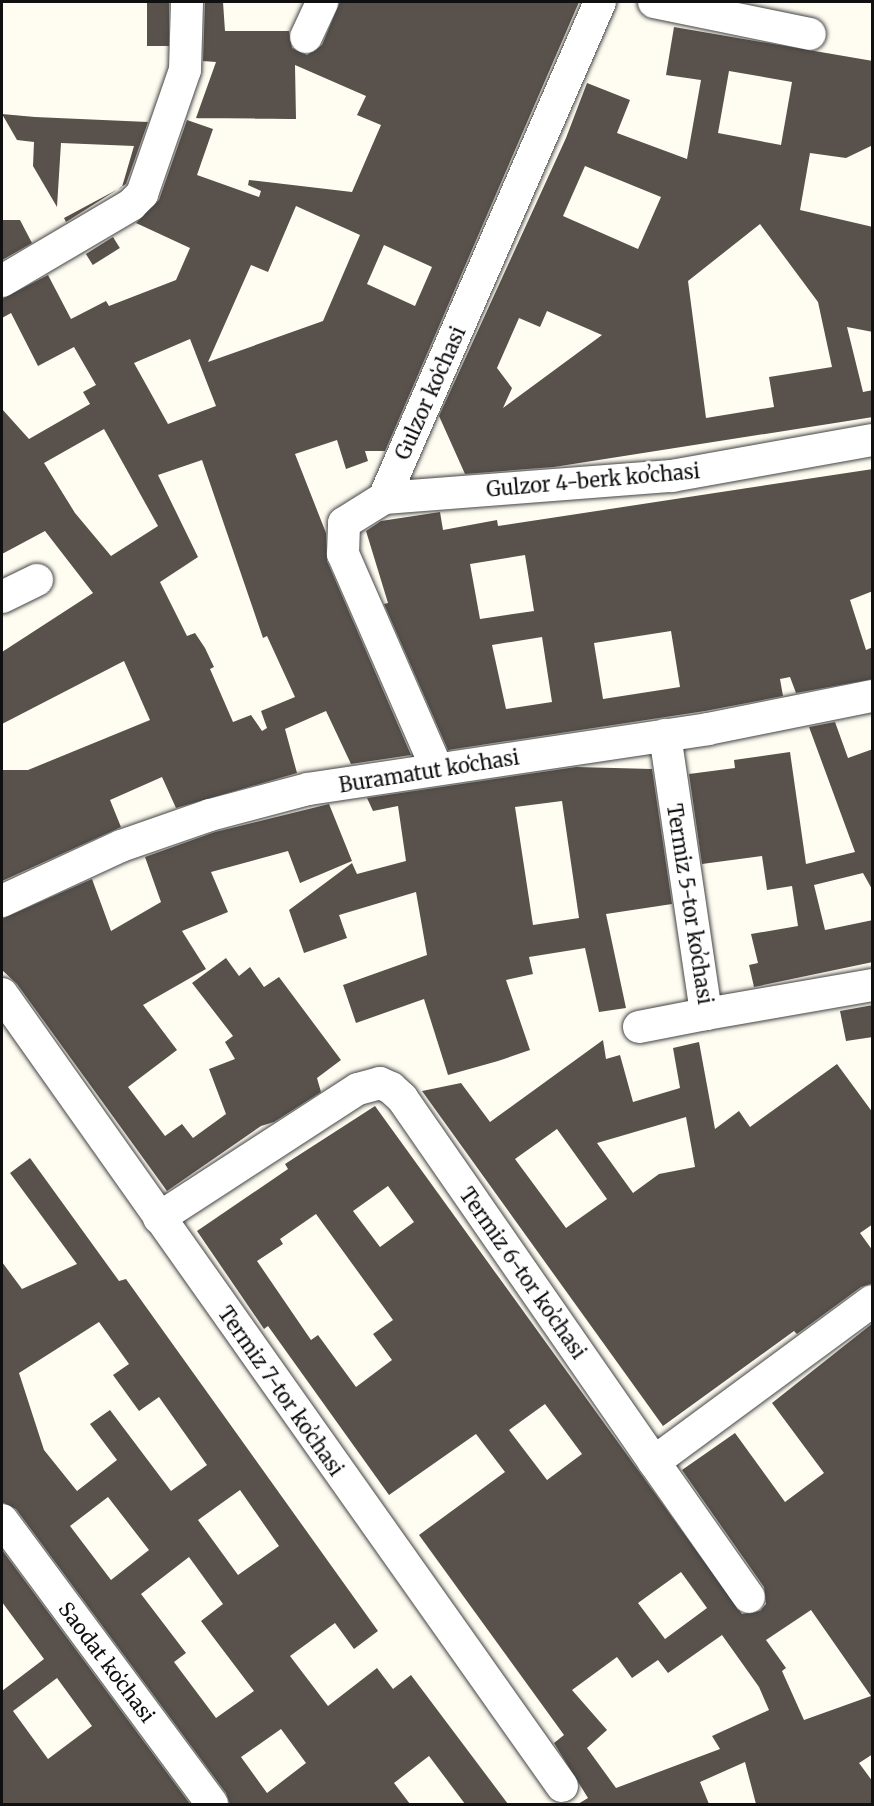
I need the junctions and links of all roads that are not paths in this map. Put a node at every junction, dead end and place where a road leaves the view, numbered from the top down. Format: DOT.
graph roads {
  1 [pos="187,2"];
  2 [pos="322,2"];
  3 [pos="600,2"];
  4 [pos="654,2"];
  5 [pos="810,34"];
  6 [pos="306,37"];
  7 [pos="2,281"];
  8 [pos="873,440"];
  9 [pos="384,498"];
  10 [pos="37,580"];
  11 [pos="2,597"];
  12 [pos="873,696"];
  13 [pos="665,735"];
  14 [pos="437,769"];
  15 [pos="2,901"];
  16 [pos="873,985"];
  17 [pos="2,994"];
  18 [pos="706,1014"];
  19 [pos="639,1027"];
  20 [pos="159,1218"];
  21 [pos="873,1301"];
  22 [pos="654,1462"];
  23 [pos="2,1520"];
  24 [pos="750,1597"];
  25 [pos="562,1786"];
  26 [pos="213,1804"];
  1 -- 7 [label="street"];
  2 -- 6 [label="street"];
  3 -- 9 [label="street, Gulzor koʻchasi"];
  4 -- 5 [label="street"];
  8 -- 9 [label="street, Gulzor 4-berk koʼchasi"];
  9 -- 14 [label="street"];
  10 -- 11 [label="street"];
  12 -- 13 [label="street, Buramatut koʻchasi"];
  13 -- 14 [label="street, Buramatut koʻchasi"];
  13 -- 18 [label="street, Termiz 5-tor koʼchasi"];
  14 -- 15 [label="street, Buramatut koʻchasi"];
  16 -- 18 [label="street, Termiz 5-tor koʼchasi"];
  17 -- 20 [label="street, Termiz 7-tor koʼchasi"];
  18 -- 19 [label="street"];
  20 -- 22 [label="street, Termiz 6-tor koʼchasi"];
  20 -- 25 [label="street, Termiz 7-tor koʼchasi"];
  21 -- 22 [label="street"];
  22 -- 24 [label="street, Termiz 6-tor koʼchasi"];
  23 -- 26 [label="street, Saodat koʻchasi"];
}
